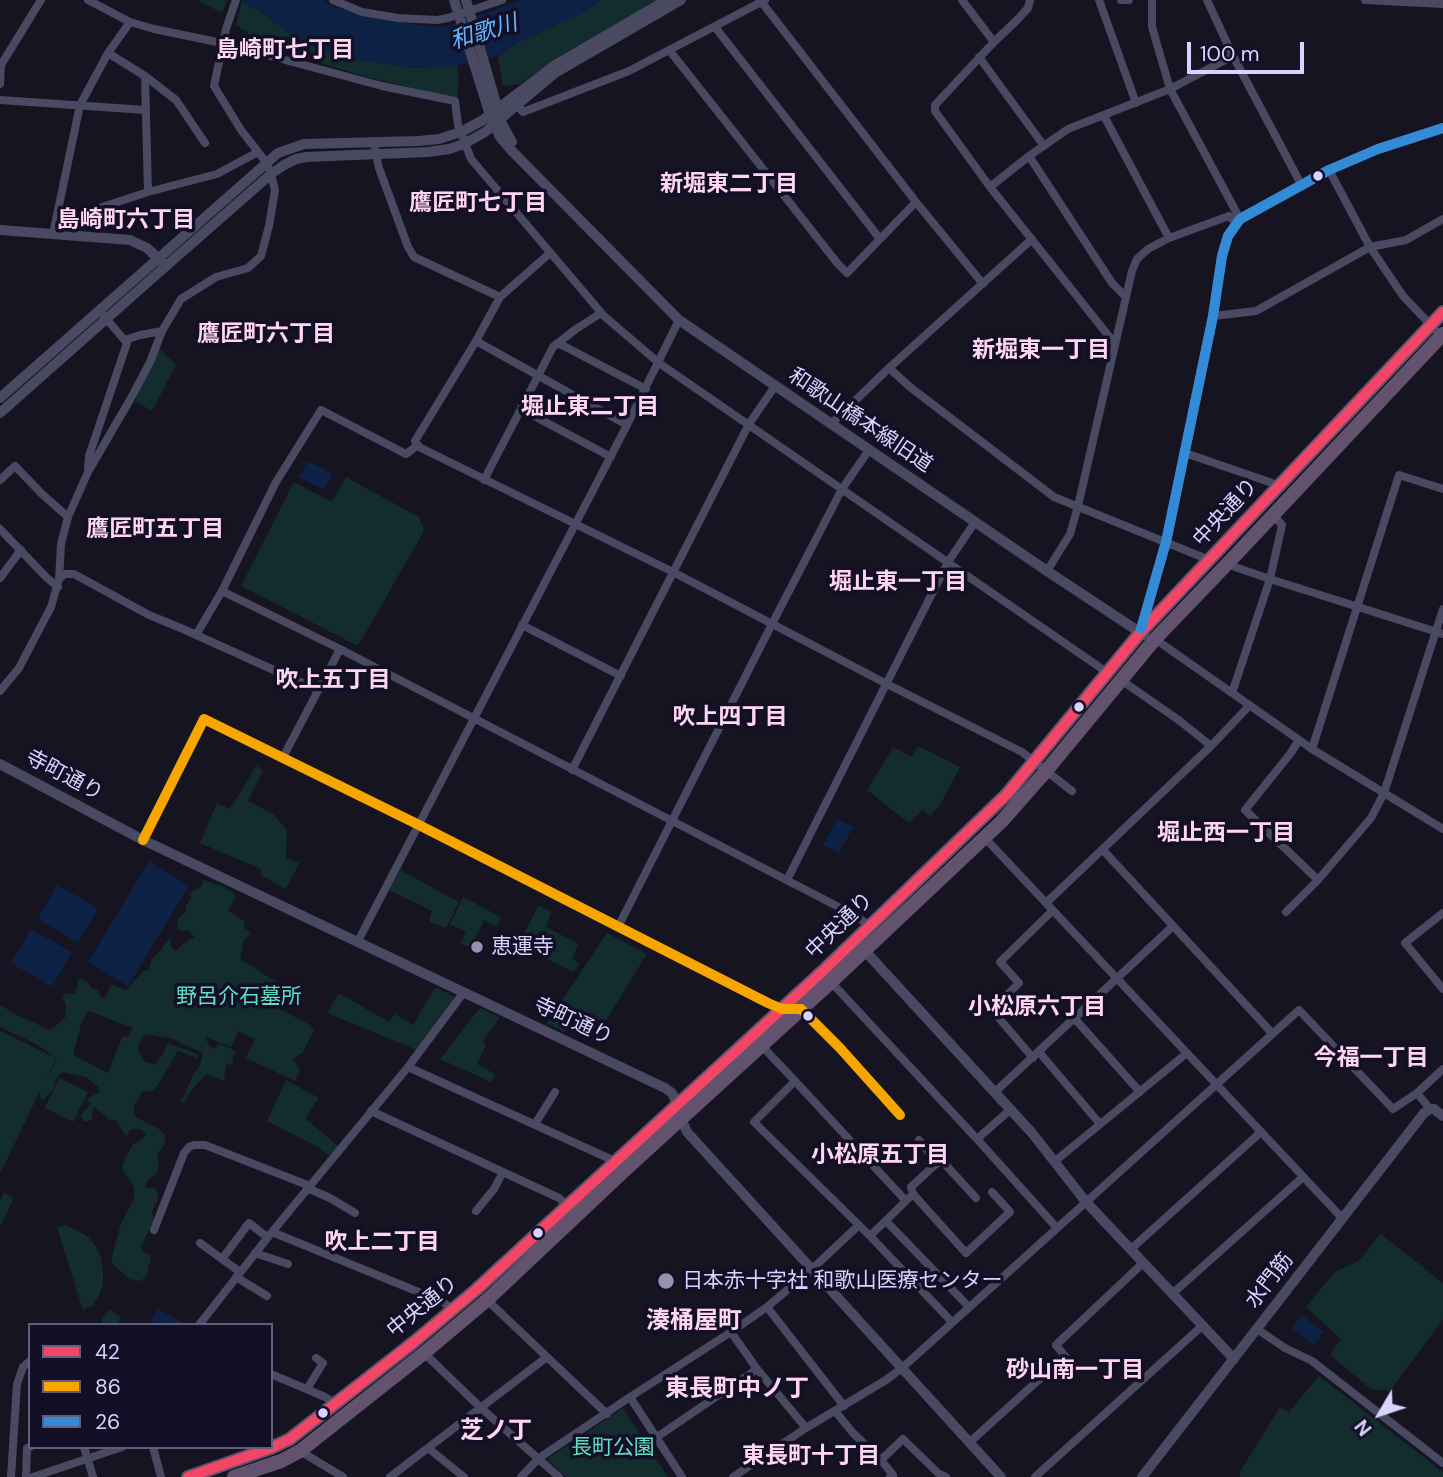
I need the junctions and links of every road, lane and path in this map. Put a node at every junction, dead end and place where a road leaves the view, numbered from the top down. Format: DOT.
graph roads {
  1 [pos="41,0"];
  2 [pos="88,0"];
  3 [pos="236,0"];
  4 [pos="333,0"];
  5 [pos="454,0"];
  6 [pos="466,0"];
  7 [pos="502,0"];
  8 [pos="667,0"];
  9 [pos="681,0"];
  10 [pos="962,0"];
  11 [pos="1030,0"];
  12 [pos="1099,0"];
  13 [pos="1121,0"];
  14 [pos="1129,0"];
  15 [pos="1152,0"];
  16 [pos="1207,0"];
  17 [pos="1366,0"];
  18 [pos="762,1"];
  19 [pos="1443,4"];
  20 [pos="465,15"];
  21 [pos="130,22"];
  22 [pos="715,27"];
  23 [pos="994,42"];
  24 [pos="222,43"];
  25 [pos="670,51"];
  26 [pos="108,53"];
  27 [pos="1233,56"];
  28 [pos="979,57"];
  29 [pos="0,64"];
  30 [pos="145,76"];
  31 [pos="0,84"];
  32 [pos="1170,89"];
  33 [pos="0,100"];
  34 [pos="519,103"];
  35 [pos="1136,103"];
  36 [pos="80,105"];
  37 [pos="146,110"];
  38 [pos="1104,116"];
  39 [pos="496,117"];
  40 [pos="1443,128"];
  41 [pos="461,132"];
  42 [pos="205,143"];
  43 [pos="374,143"];
  44 [pos="464,144"];
  45 [pos="1044,146"];
  46 [pos="258,152"];
  47 [pos="375,154"];
  48 [pos="1029,156"];
  49 [pos="266,162"];
  50 [pos="1329,170"];
  51 [pos="271,174"];
  52 [pos="1300,184"];
  53 [pos="990,187"];
  54 [pos="148,192"];
  55 [pos="916,202"];
  56 [pos="1443,219"];
  57 [pos="1238,221"];
  58 [pos="0,230"];
  59 [pos="53,234"];
  60 [pos="1169,238"];
  61 [pos="880,239"];
  62 [pos="1031,239"];
  63 [pos="1370,247"];
  64 [pos="550,253"];
  65 [pos="163,262"];
  66 [pos="982,284"];
  67 [pos="500,297"];
  68 [pos="1126,297"];
  69 [pos="99,310"];
  70 [pos="601,313"];
  71 [pos="1443,313"];
  72 [pos="1213,316"];
  73 [pos="107,319"];
  74 [pos="679,320"];
  75 [pos="162,331"];
  76 [pos="1439,333"];
  77 [pos="125,340"];
  78 [pos="476,341"];
  79 [pos="558,343"];
  80 [pos="1115,344"];
  81 [pos="659,363"];
  82 [pos="888,368"];
  83 [pos="540,376"];
  84 [pos="775,386"];
  85 [pos="646,389"];
  86 [pos="0,398"];
  87 [pos="521,410"];
  88 [pos="0,413"];
  89 [pos="831,424"];
  90 [pos="627,425"];
  91 [pos="749,425"];
  92 [pos="418,445"];
  93 [pos="869,450"];
  94 [pos="1185,453"];
  95 [pos="611,457"];
  96 [pos="88,472"];
  97 [pos="0,480"];
  98 [pos="484,480"];
  99 [pos="1281,486"];
  100 [pos="842,489"];
  101 [pos="1443,489"];
  102 [pos="1078,506"];
  103 [pos="1273,515"];
  104 [pos="68,517"];
  105 [pos="975,522"];
  106 [pos="575,525"];
  107 [pos="0,529"];
  108 [pos="1166,542"];
  109 [pos="21,550"];
  110 [pos="948,562"];
  111 [pos="1229,562"];
  112 [pos="1206,565"];
  113 [pos="1046,571"];
  114 [pos="673,572"];
  115 [pos="0,578"];
  116 [pos="1270,579"];
  117 [pos="58,583"];
  118 [pos="222,591"];
  119 [pos="1357,607"];
  120 [pos="1443,609"];
  121 [pos="772,624"];
  122 [pos="522,625"];
  123 [pos="1140,633"];
  124 [pos="1439,633"];
  125 [pos="196,635"];
  126 [pos="1155,639"];
  127 [pos="340,649"];
  128 [pos="1108,673"];
  129 [pos="0,675"];
  130 [pos="621,676"];
  131 [pos="1121,680"];
  132 [pos="8,682"];
  133 [pos="885,683"];
  134 [pos="318,690"];
  135 [pos="0,691"];
  136 [pos="1232,693"];
  137 [pos="1250,705"];
  138 [pos="474,718"];
  139 [pos="1299,740"];
  140 [pos="1211,746"];
  141 [pos="1312,749"];
  142 [pos="282,759"];
  143 [pos="0,764"];
  144 [pos="1040,766"];
  145 [pos="572,770"];
  146 [pos="1072,791"];
  147 [pos="1384,793"];
  148 [pos="672,821"];
  149 [pos="419,825"];
  150 [pos="1443,829"];
  151 [pos="984,838"];
  152 [pos="142,839"];
  153 [pos="1102,850"];
  154 [pos="787,880"];
  155 [pos="1318,880"];
  156 [pos="1046,903"];
  157 [pos="1052,911"];
  158 [pos="1286,912"];
  159 [pos="1443,913"];
  160 [pos="869,926"];
  161 [pos="1173,926"];
  162 [pos="618,927"];
  163 [pos="358,942"];
  164 [pos="865,951"];
  165 [pos="1118,979"];
  166 [pos="831,982"];
  167 [pos="1443,989"];
  168 [pos="464,992"];
  169 [pos="782,1009"];
  170 [pos="801,1009"];
  171 [pos="1075,1019"];
  172 [pos="1272,1033"];
  173 [pos="761,1045"];
  174 [pos="1187,1054"];
  175 [pos="1036,1055"];
  176 [pos="408,1067"];
  177 [pos="1443,1069"];
  178 [pos="795,1081"];
  179 [pos="1215,1084"];
  180 [pos="555,1092"];
  181 [pos="995,1092"];
  182 [pos="1140,1092"];
  183 [pos="1417,1093"];
  184 [pos="1011,1109"];
  185 [pos="1430,1109"];
  186 [pos="372,1111"];
  187 [pos="678,1114"];
  188 [pos="900,1115"];
  189 [pos="1443,1116"];
  190 [pos="535,1124"];
  191 [pos="1100,1124"];
  192 [pos="1261,1132"];
  193 [pos="977,1139"];
  194 [pos="919,1140"];
  195 [pos="1054,1162"];
  196 [pos="937,1163"];
  197 [pos="621,1166"];
  198 [pos="502,1172"];
  199 [pos="1303,1177"];
  200 [pos="308,1187"];
  201 [pos="992,1192"];
  202 [pos="909,1198"];
  203 [pos="976,1198"];
  204 [pos="1086,1202"];
  205 [pos="476,1211"];
  206 [pos="573,1211"];
  207 [pos="355,1213"];
  208 [pos="1342,1218"];
  209 [pos="886,1221"];
  210 [pos="859,1225"];
  211 [pos="1057,1228"];
  212 [pos="154,1230"];
  213 [pos="270,1234"];
  214 [pos="870,1236"];
  215 [pos="200,1243"];
  216 [pos="1130,1250"];
  217 [pos="255,1253"];
  218 [pos="222,1259"];
  219 [pos="1143,1264"];
  220 [pos="288,1265"];
  221 [pos="811,1270"];
  222 [pos="238,1275"];
  223 [pos="1171,1294"];
  224 [pos="268,1296"];
  225 [pos="487,1300"];
  226 [pos="767,1307"];
  227 [pos="969,1307"];
  228 [pos="453,1310"];
  229 [pos="952,1322"];
  230 [pos="202,1323"];
  231 [pos="1202,1326"];
  232 [pos="1257,1329"];
  233 [pos="731,1332"];
  234 [pos="419,1347"];
  235 [pos="547,1357"];
  236 [pos="316,1358"];
  237 [pos="1234,1359"];
  238 [pos="28,1363"];
  239 [pos="902,1368"];
  240 [pos="758,1369"];
  241 [pos="273,1375"];
  242 [pos="307,1389"];
  243 [pos="630,1397"];
  244 [pos="336,1404"];
  245 [pos="844,1406"];
  246 [pos="481,1408"];
  247 [pos="835,1411"];
  248 [pos="607,1413"];
  249 [pos="806,1428"];
  250 [pos="657,1437"];
  251 [pos="278,1440"];
  252 [pos="970,1442"];
  253 [pos="28,1448"];
  254 [pos="428,1448"];
  255 [pos="85,1449"];
  256 [pos="116,1449"];
  257 [pos="153,1449"];
  258 [pos="262,1449"];
  259 [pos="300,1451"];
  260 [pos="88,1458"];
  261 [pos="539,1458"];
  262 [pos="881,1460"];
  263 [pos="1443,1463"];
  264 [pos="223,1471"];
  265 [pos="253,1475"];
  266 [pos="11,1477"];
  267 [pos="26,1477"];
  268 [pos="33,1477"];
  269 [pos="93,1477"];
  270 [pos="160,1477"];
  271 [pos="188,1477"];
  272 [pos="234,1477"];
  273 [pos="343,1477"];
  274 [pos="390,1477"];
  275 [pos="464,1477"];
  276 [pos="521,1477"];
  277 [pos="559,1477"];
  278 [pos="682,1477"];
  279 [pos="733,1477"];
  280 [pos="890,1477"];
  281 [pos="946,1477"];
  282 [pos="1001,1477"];
  283 [pos="1035,1477"];
  284 [pos="1142,1477"];
  1 -- 29 [label="street"];
  2 -- 21 [label="street"];
  3 -- 24 [label="street"];
  4 -- 20 [label="street"];
  5 -- 20 [label="street, 和歌山橋本線旧道"];
  6 -- 20 [label="street, 和歌山橋本線旧道"];
  7 -- 20 [label="street"];
  8 -- 39 [label="street"];
  9 -- 34 [label="street"];
  10 -- 23 [label="street"];
  11 -- 23 [label="street"];
  12 -- 35 [label="street"];
  13 -- 14 [label="street"];
  15 -- 32 [label="street"];
  16 -- 27 [label="street"];
  17 -- 19 [label="street"];
  18 -- 22 [label="street"];
  18 -- 55 [label="street"];
  20 -- 39 [label="street, 和歌山橋本線旧道"];
  21 -- 24 [label="street"];
  21 -- 26 [label="street"];
  22 -- 25 [label="street"];
  22 -- 61 [label="street"];
  23 -- 28 [label="street"];
  24 -- 41 [label="street"];
  24 -- 46 [label="street"];
  25 -- 34 [label="street"];
  25 -- 61 [label="street"];
  26 -- 30 [label="street"];
  26 -- 36 [label="street"];
  27 -- 32 [label="street"];
  27 -- 52 [label="street"];
  28 -- 45 [label="street"];
  28 -- 53 [label="street"];
  29 -- 31 [label="street"];
  30 -- 37 [label="street"];
  30 -- 42 [label="street"];
  32 -- 35 [label="street"];
  32 -- 57 [label="street"];
  33 -- 36 [label="street"];
  34 -- 39 [label="street"];
  35 -- 38 [label="street"];
  36 -- 37 [label="street"];
  36 -- 59 [label="street"];
  37 -- 54 [label="street"];
  38 -- 45 [label="street"];
  38 -- 60 [label="street"];
  39 -- 41 [label="street"];
  39 -- 44 [label="street"];
  39 -- 74 [label="street, 和歌山橋本線旧道"];
  40 -- 50 [label="street"];
  41 -- 43 [label="street"];
  41 -- 44 [label="street"];
  43 -- 47 [label="street"];
  43 -- 49 [label="street"];
  44 -- 47 [label="street"];
  44 -- 64 [label="street"];
  45 -- 48 [label="street"];
  46 -- 49 [label="street"];
  46 -- 54 [label="street"];
  47 -- 51 [label="street"];
  47 -- 67 [label="street"];
  48 -- 53 [label="street"];
  48 -- 68 [label="street"];
  49 -- 51 [label="street"];
  49 -- 65 [label="street"];
  50 -- 52 [label="street"];
  50 -- 63 [label="street"];
  51 -- 65 [label="street"];
  51 -- 75 [label="street"];
  52 -- 57 [label="street"];
  53 -- 62 [label="street"];
  54 -- 59 [label="street"];
  55 -- 61 [label="street"];
  55 -- 66 [label="street"];
  56 -- 63 [label="street"];
  57 -- 60 [label="street"];
  57 -- 72 [label="street"];
  58 -- 59 [label="street"];
  59 -- 65 [label="street"];
  60 -- 68 [label="street"];
  62 -- 66 [label="street"];
  62 -- 80 [label="street"];
  63 -- 72 [label="street"];
  63 -- 76 [label="street"];
  64 -- 67 [label="street"];
  64 -- 70 [label="street"];
  65 -- 69 [label="street"];
  65 -- 73 [label="street"];
  66 -- 82 [label="street"];
  67 -- 78 [label="street"];
  68 -- 80 [label="street"];
  69 -- 73 [label="street"];
  69 -- 86 [label="street"];
  70 -- 79 [label="street"];
  70 -- 81 [label="street"];
  71 -- 76 [label="highway, 中央通り"];
  72 -- 94 [label="street"];
  73 -- 77 [label="street"];
  73 -- 88 [label="street"];
  74 -- 81 [label="street"];
  74 -- 84 [label="street, 和歌山橋本線旧道"];
  75 -- 77 [label="street"];
  75 -- 96 [label="street"];
  76 -- 99 [label="highway, 中央通り"];
  76 -- 103 [label="highway, 中央通り"];
  77 -- 96 [label="street"];
  78 -- 83 [label="street"];
  78 -- 92 [label="street"];
  79 -- 83 [label="street"];
  79 -- 85 [label="street"];
  80 -- 102 [label="street"];
  81 -- 85 [label="street"];
  81 -- 91 [label="street"];
  82 -- 89 [label="street"];
  82 -- 102 [label="street"];
  83 -- 87 [label="street"];
  83 -- 90 [label="street"];
  84 -- 89 [label="street, 和歌山橋本線旧道"];
  84 -- 91 [label="street"];
  85 -- 90 [label="street"];
  87 -- 95 [label="street"];
  87 -- 98 [label="street"];
  89 -- 93 [label="street, 和歌山橋本線旧道"];
  90 -- 95 [label="street"];
  91 -- 100 [label="street"];
  91 -- 114 [label="street"];
  92 -- 98 [label="street"];
  92 -- 118 [label="street"];
  93 -- 100 [label="street"];
  93 -- 105 [label="street, 和歌山橋本線旧道"];
  94 -- 99 [label="street"];
  94 -- 108 [label="street"];
  95 -- 106 [label="street"];
  96 -- 104 [label="street"];
  97 -- 104 [label="street"];
  98 -- 106 [label="street"];
  99 -- 112 [label="highway, 中央通り"];
  100 -- 110 [label="street"];
  100 -- 121 [label="street"];
  101 -- 119 [label="street"];
  102 -- 108 [label="street"];
  102 -- 113 [label="street"];
  103 -- 111 [label="highway, 中央通り"];
  103 -- 116 [label="street"];
  104 -- 117 [label="street"];
  105 -- 110 [label="street"];
  105 -- 113 [label="street, 和歌山橋本線旧道"];
  106 -- 114 [label="street"];
  106 -- 122 [label="street"];
  107 -- 109 [label="street"];
  108 -- 112 [label="street"];
  108 -- 123 [label="street"];
  109 -- 115 [label="street"];
  109 -- 117 [label="street"];
  110 -- 128 [label="street"];
  110 -- 133 [label="street"];
  111 -- 116 [label="street"];
  111 -- 126 [label="highway, 中央通り"];
  112 -- 123 [label="highway, 中央通り"];
  113 -- 123 [label="street, 和歌山橋本線旧道"];
  114 -- 121 [label="street"];
  114 -- 130 [label="street"];
  116 -- 119 [label="street"];
  116 -- 136 [label="street"];
  117 -- 125 [label="street"];
  117 -- 132 [label="street"];
  118 -- 125 [label="street"];
  118 -- 127 [label="street"];
  119 -- 124 [label="street"];
  119 -- 141 [label="street"];
  120 -- 124 [label="street"];
  121 -- 133 [label="street"];
  121 -- 148 [label="street"];
  122 -- 130 [label="street"];
  122 -- 138 [label="street"];
  123 -- 126 [label="street, 和歌山橋本線旧道"];
  123 -- 128 [label="highway, 中央通り"];
  124 -- 147 [label="street"];
  125 -- 134 [label="street"];
  126 -- 131 [label="highway, 中央通り"];
  126 -- 136 [label="street"];
  127 -- 134 [label="street"];
  127 -- 138 [label="street"];
  128 -- 144 [label="highway, 中央通り"];
  129 -- 132 [label="street"];
  130 -- 145 [label="street"];
  131 -- 140 [label="street"];
  131 -- 144 [label="highway, 中央通り"];
  132 -- 135 [label="street"];
  133 -- 144 [label="street"];
  133 -- 154 [label="street"];
  134 -- 142 [label="street"];
  136 -- 137 [label="street"];
  137 -- 139 [label="street"];
  137 -- 140 [label="street"];
  138 -- 145 [label="street"];
  138 -- 149 [label="street"];
  139 -- 141 [label="street"];
  139 -- 155 [label="street"];
  140 -- 153 [label="street"];
  141 -- 147 [label="street"];
  142 -- 149 [label="street"];
  142 -- 152 [label="street"];
  143 -- 152 [label="street, 寺町通り"];
  144 -- 146 [label="street"];
  144 -- 151 [label="highway, 中央通り"];
  144 -- 160 [label="highway, 中央通り"];
  145 -- 148 [label="street"];
  147 -- 150 [label="street"];
  147 -- 155 [label="street"];
  148 -- 154 [label="street"];
  148 -- 162 [label="street"];
  149 -- 162 [label="street"];
  149 -- 163 [label="street"];
  151 -- 156 [label="street"];
  151 -- 164 [label="highway, 中央通り"];
  152 -- 163 [label="street, 寺町通り"];
  153 -- 156 [label="street"];
  153 -- 161 [label="street"];
  154 -- 160 [label="street"];
  155 -- 158 [label="street"];
  156 -- 157 [label="street"];
  157 -- 165 [label="street"];
  157 -- 175 [label="street"];
  159 -- 167 [label="street"];
  160 -- 164 [label="street"];
  160 -- 169 [label="highway, 中央通り"];
  161 -- 165 [label="street"];
  161 -- 172 [label="street"];
  162 -- 169 [label="street"];
  163 -- 168 [label="street, 寺町通り"];
  164 -- 166 [label="highway, 中央通り"];
  164 -- 181 [label="street"];
  165 -- 171 [label="street"];
  165 -- 174 [label="street"];
  166 -- 170 [label="highway, 中央通り"];
  166 -- 193 [label="street"];
  168 -- 176 [label="street"];
  168 -- 187 [label="street, 寺町通り"];
  169 -- 170 [label="street"];
  169 -- 187 [label="highway, 中央通り"];
  170 -- 173 [label="highway, 中央通り"];
  170 -- 188 [label="street"];
  171 -- 175 [label="street"];
  171 -- 182 [label="street"];
  172 -- 179 [label="street"];
  172 -- 183 [label="street"];
  173 -- 178 [label="street"];
  173 -- 187 [label="highway, 中央通り"];
  174 -- 179 [label="street"];
  174 -- 182 [label="street"];
  175 -- 181 [label="street"];
  175 -- 191 [label="street"];
  176 -- 186 [label="street"];
  176 -- 190 [label="street"];
  177 -- 183 [label="street"];
  178 -- 202 [label="street"];
  178 -- 210 [label="street"];
  179 -- 192 [label="street"];
  179 -- 204 [label="street"];
  180 -- 190 [label="street"];
  181 -- 184 [label="street"];
  182 -- 191 [label="street"];
  183 -- 185 [label="street"];
  184 -- 193 [label="street"];
  184 -- 195 [label="street"];
  185 -- 189 [label="street"];
  185 -- 208 [label="street, 水門筋"];
  186 -- 198 [label="street"];
  186 -- 200 [label="street"];
  187 -- 197 [label="highway, 中央通り"];
  187 -- 221 [label="street, 寺町通り"];
  190 -- 197 [label="street"];
  191 -- 195 [label="street"];
  192 -- 199 [label="street"];
  192 -- 216 [label="street"];
  193 -- 211 [label="street"];
  194 -- 196 [label="street"];
  195 -- 204 [label="street"];
  196 -- 202 [label="street"];
  196 -- 203 [label="street"];
  197 -- 206 [label="highway, 中央通り"];
  198 -- 205 [label="street"];
  198 -- 206 [label="street"];
  199 -- 208 [label="street"];
  199 -- 223 [label="street"];
  200 -- 207 [label="street"];
  200 -- 212 [label="street"];
  200 -- 213 [label="street"];
  201 -- 202 [label="street"];
  202 -- 209 [label="street"];
  204 -- 211 [label="street"];
  204 -- 216 [label="street"];
  206 -- 225 [label="highway, 中央通り"];
  206 -- 228 [label="highway, 中央通り"];
  208 -- 232 [label="street, 水門筋"];
  209 -- 214 [label="street"];
  209 -- 227 [label="street"];
  210 -- 214 [label="street"];
  210 -- 221 [label="street"];
  211 -- 227 [label="street"];
  213 -- 217 [label="street"];
  213 -- 218 [label="street"];
  213 -- 228 [label="street"];
  214 -- 229 [label="street"];
  215 -- 218 [label="street"];
  216 -- 219 [label="street"];
  217 -- 220 [label="street"];
  217 -- 222 [label="street"];
  218 -- 222 [label="street"];
  219 -- 223 [label="street"];
  219 -- 252 [label="street"];
  221 -- 226 [label="street"];
  221 -- 239 [label="street, 寺町通り"];
  222 -- 224 [label="street"];
  222 -- 230 [label="street"];
  223 -- 231 [label="street"];
  225 -- 234 [label="highway, 中央通り"];
  225 -- 235 [label="street"];
  226 -- 233 [label="street"];
  226 -- 245 [label="street"];
  227 -- 229 [label="street"];
  228 -- 234 [label="highway, 中央通り"];
  229 -- 239 [label="street"];
  231 -- 237 [label="street"];
  231 -- 283 [label="street"];
  232 -- 237 [label="street, 水門筋"];
  232 -- 263 [label="street"];
  233 -- 240 [label="street"];
  233 -- 243 [label="street"];
  234 -- 244 [label="highway, 中央通り"];
  234 -- 246 [label="street"];
  234 -- 259 [label="highway, 中央通り"];
  235 -- 246 [label="street"];
  235 -- 248 [label="street"];
  236 -- 242 [label="street"];
  237 -- 284 [label="street, 水門筋"];
  238 -- 266 [label="street"];
  239 -- 245 [label="street"];
  239 -- 252 [label="street, 寺町通り"];
  240 -- 249 [label="street"];
  240 -- 250 [label="street"];
  241 -- 242 [label="street"];
  242 -- 244 [label="street"];
  243 -- 248 [label="street"];
  243 -- 250 [label="street"];
  244 -- 251 [label="highway, 中央通り"];
  245 -- 247 [label="street"];
  246 -- 254 [label="street"];
  246 -- 261 [label="street"];
  247 -- 249 [label="street"];
  247 -- 262 [label="street"];
  248 -- 261 [label="street"];
  249 -- 279 [label="street"];
  250 -- 278 [label="street"];
  252 -- 282 [label="street, 寺町通り"];
  253 -- 267 [label="street"];
  254 -- 274 [label="street"];
  254 -- 275 [label="street"];
  255 -- 260 [label="street"];
  256 -- 260 [label="street"];
  257 -- 270 [label="street"];
  258 -- 264 [label="highway, 中央通り"];
  259 -- 265 [label="highway, 中央通り"];
  259 -- 273 [label="street"];
  260 -- 268 [label="street"];
  260 -- 269 [label="street"];
  261 -- 276 [label="street"];
  261 -- 277 [label="street"];
  262 -- 280 [label="street"];
  262 -- 281 [label="street"];
  264 -- 271 [label="highway, 中央通り"];
  265 -- 272 [label="highway, 中央通り"];
}
